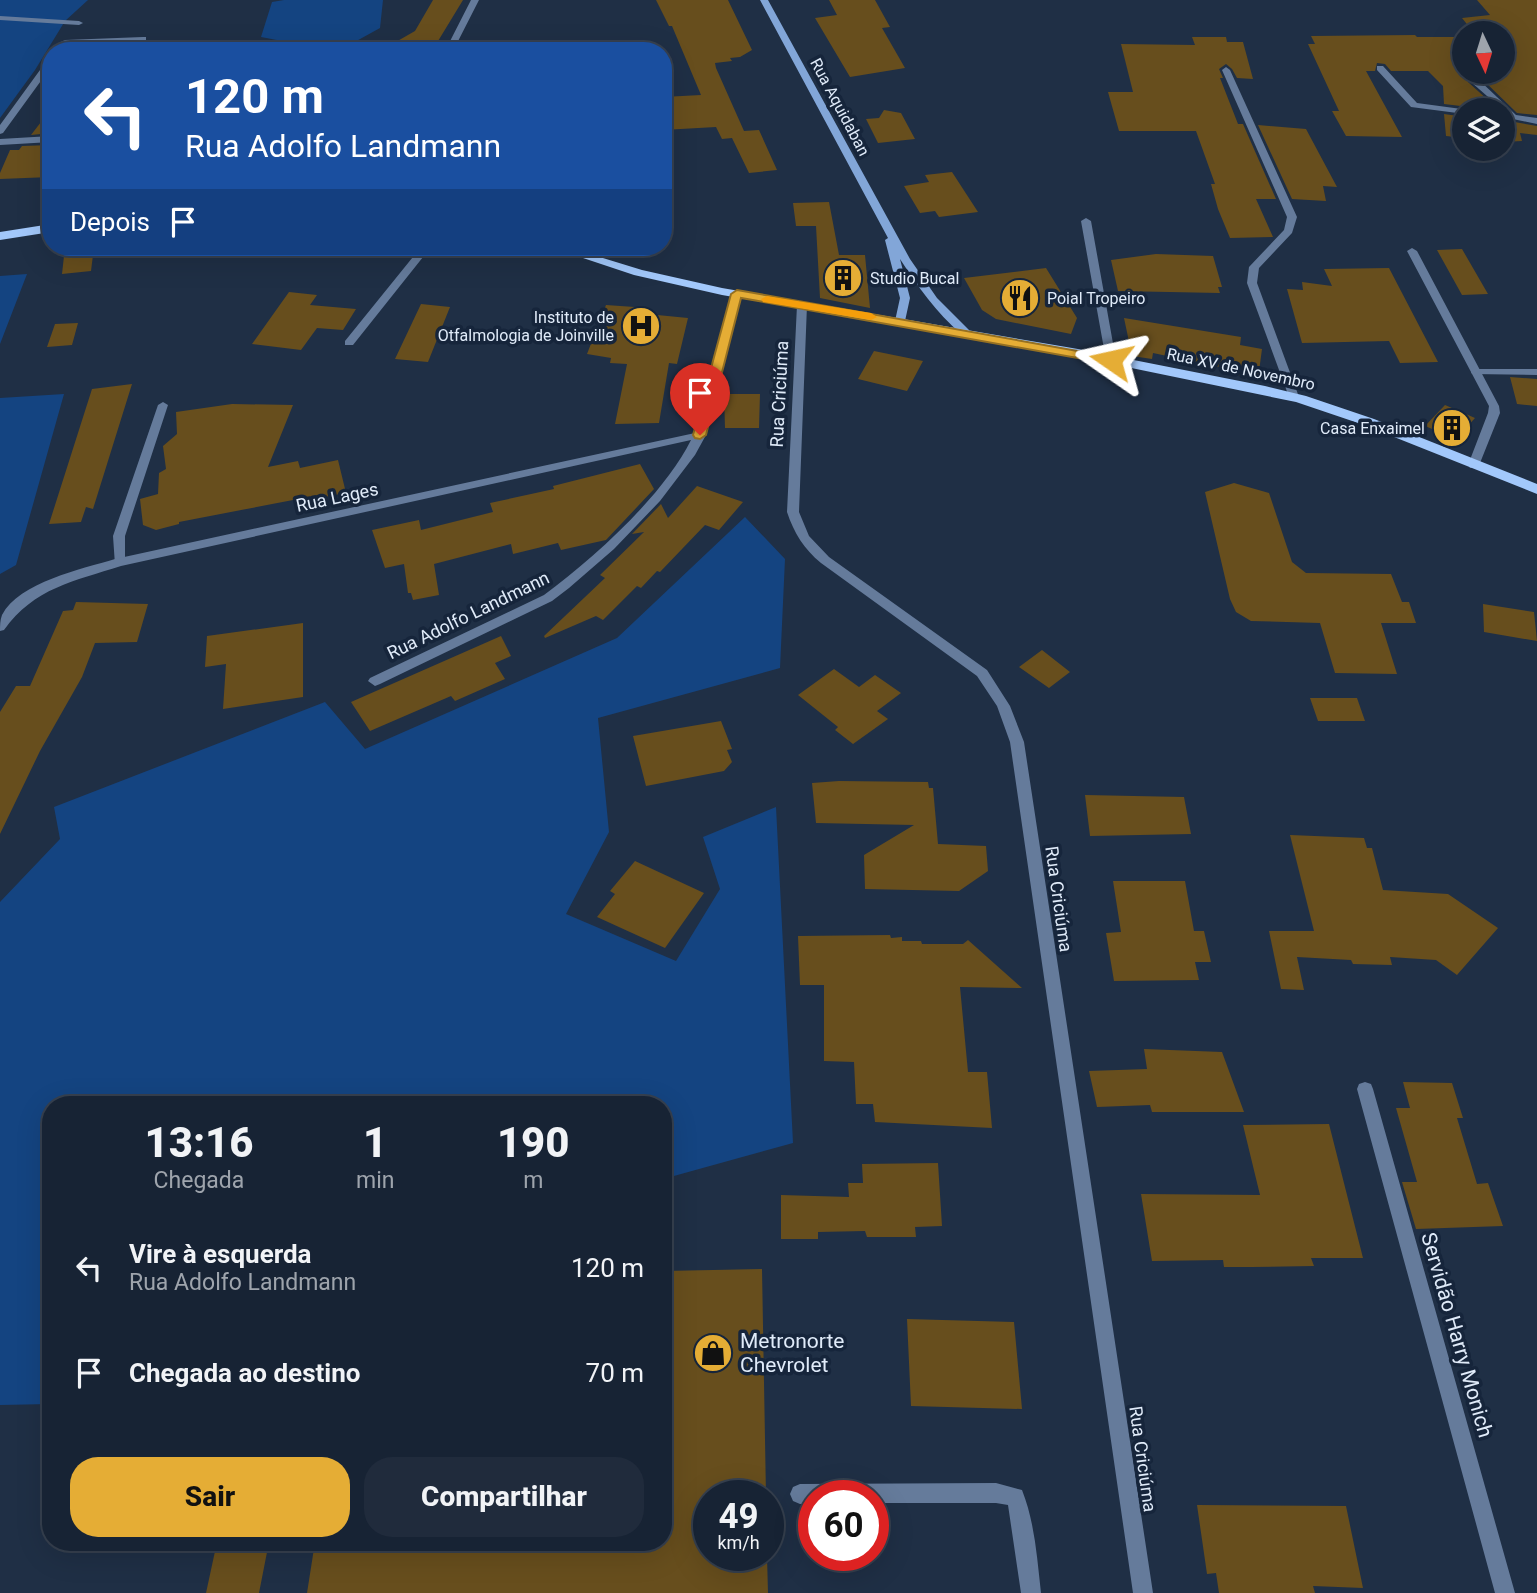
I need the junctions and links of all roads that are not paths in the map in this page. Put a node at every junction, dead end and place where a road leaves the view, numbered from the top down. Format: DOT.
graph roads {
  1 [pos="475,0"];
  2 [pos="764,0"];
  3 [pos="0,18"];
  4 [pos="143,39"];
  5 [pos="65,42"];
  6 [pos="454,42"];
  7 [pos="1380,68"];
  8 [pos="1226,70"];
  9 [pos="42,73"];
  10 [pos="1478,84"];
  11 [pos="1491,98"];
  12 [pos="1452,109"];
  13 [pos="1515,117"];
  14 [pos="1537,121"];
  15 [pos="0,131"];
  16 [pos="42,140"];
  17 [pos="0,142"];
  18 [pos="1086,222"];
  19 [pos="888,228"];
  20 [pos="42,229"];
  21 [pos="0,236"];
  22 [pos="1412,251"];
  23 [pos="419,256"];
  24 [pos="583,256"];
  25 [pos="737,294"];
  26 [pos="802,305"];
  27 [pos="900,321"];
  28 [pos="965,332"];
  29 [pos="349,343"];
  30 [pos="1111,360"];
  31 [pos="1476,372"];
  32 [pos="1537,372"];
  33 [pos="1294,397"];
  34 [pos="163,405"];
  35 [pos="700,435"];
  36 [pos="1474,465"];
  37 [pos="1537,489"];
  38 [pos="119,562"];
  39 [pos="0,627"];
  40 [pos="375,681"];
  41 [pos="1365,1089"];
  42 [pos="889,1494"];
  43 [pos="1031,1593"];
  44 [pos="1143,1593"];
  45 [pos="1505,1593"];
  1 -- 6 [label="street"];
  2 -- 19 [label="street, Rua Aquidaban"];
  3 -- 5 [label="street"];
  4 -- 5 [label="street"];
  7 -- 12 [label="street"];
  8 -- 33 [label="street"];
  9 -- 15 [label="street"];
  10 -- 11 [label="street"];
  13 -- 14 [label="street"];
  16 -- 17 [label="street"];
  18 -- 30 [label="street"];
  19 -- 27 [label="street, Rua Aquidaban"];
  19 -- 28 [label="street, Rua Aquidaban"];
  20 -- 21 [label="main road"];
  22 -- 31 [label="street"];
  23 -- 29 [label="street"];
  24 -- 25 [label="main road, Rua XV de Novembro"];
  25 -- 26 [label="main road, Rua XV de Novembro"];
  25 -- 35 [label="street, Rua Adolfo Landmann"];
  26 -- 27 [label="main road, Rua XV de Novembro"];
  26 -- 44 [label="street, Rua Criciúma"];
  27 -- 28 [label="main road, Rua XV de Novembro"];
  28 -- 30 [label="main road, Rua XV de Novembro"];
  30 -- 33 [label="main road, Rua XV de Novembro"];
  31 -- 32 [label="street"];
  31 -- 36 [label="street"];
  33 -- 36 [label="main road, Rua XV de Novembro"];
  34 -- 38 [label="street"];
  35 -- 38 [label="street, Rua Lages"];
  35 -- 40 [label="street, Rua Adolfo Landmann"];
  36 -- 37 [label="main road, Rua XV de Novembro"];
  38 -- 39 [label="street, Rua Lages"];
  41 -- 45 [label="street, Servidão Harry Monich"];
  42 -- 43 [label="street"];
}
